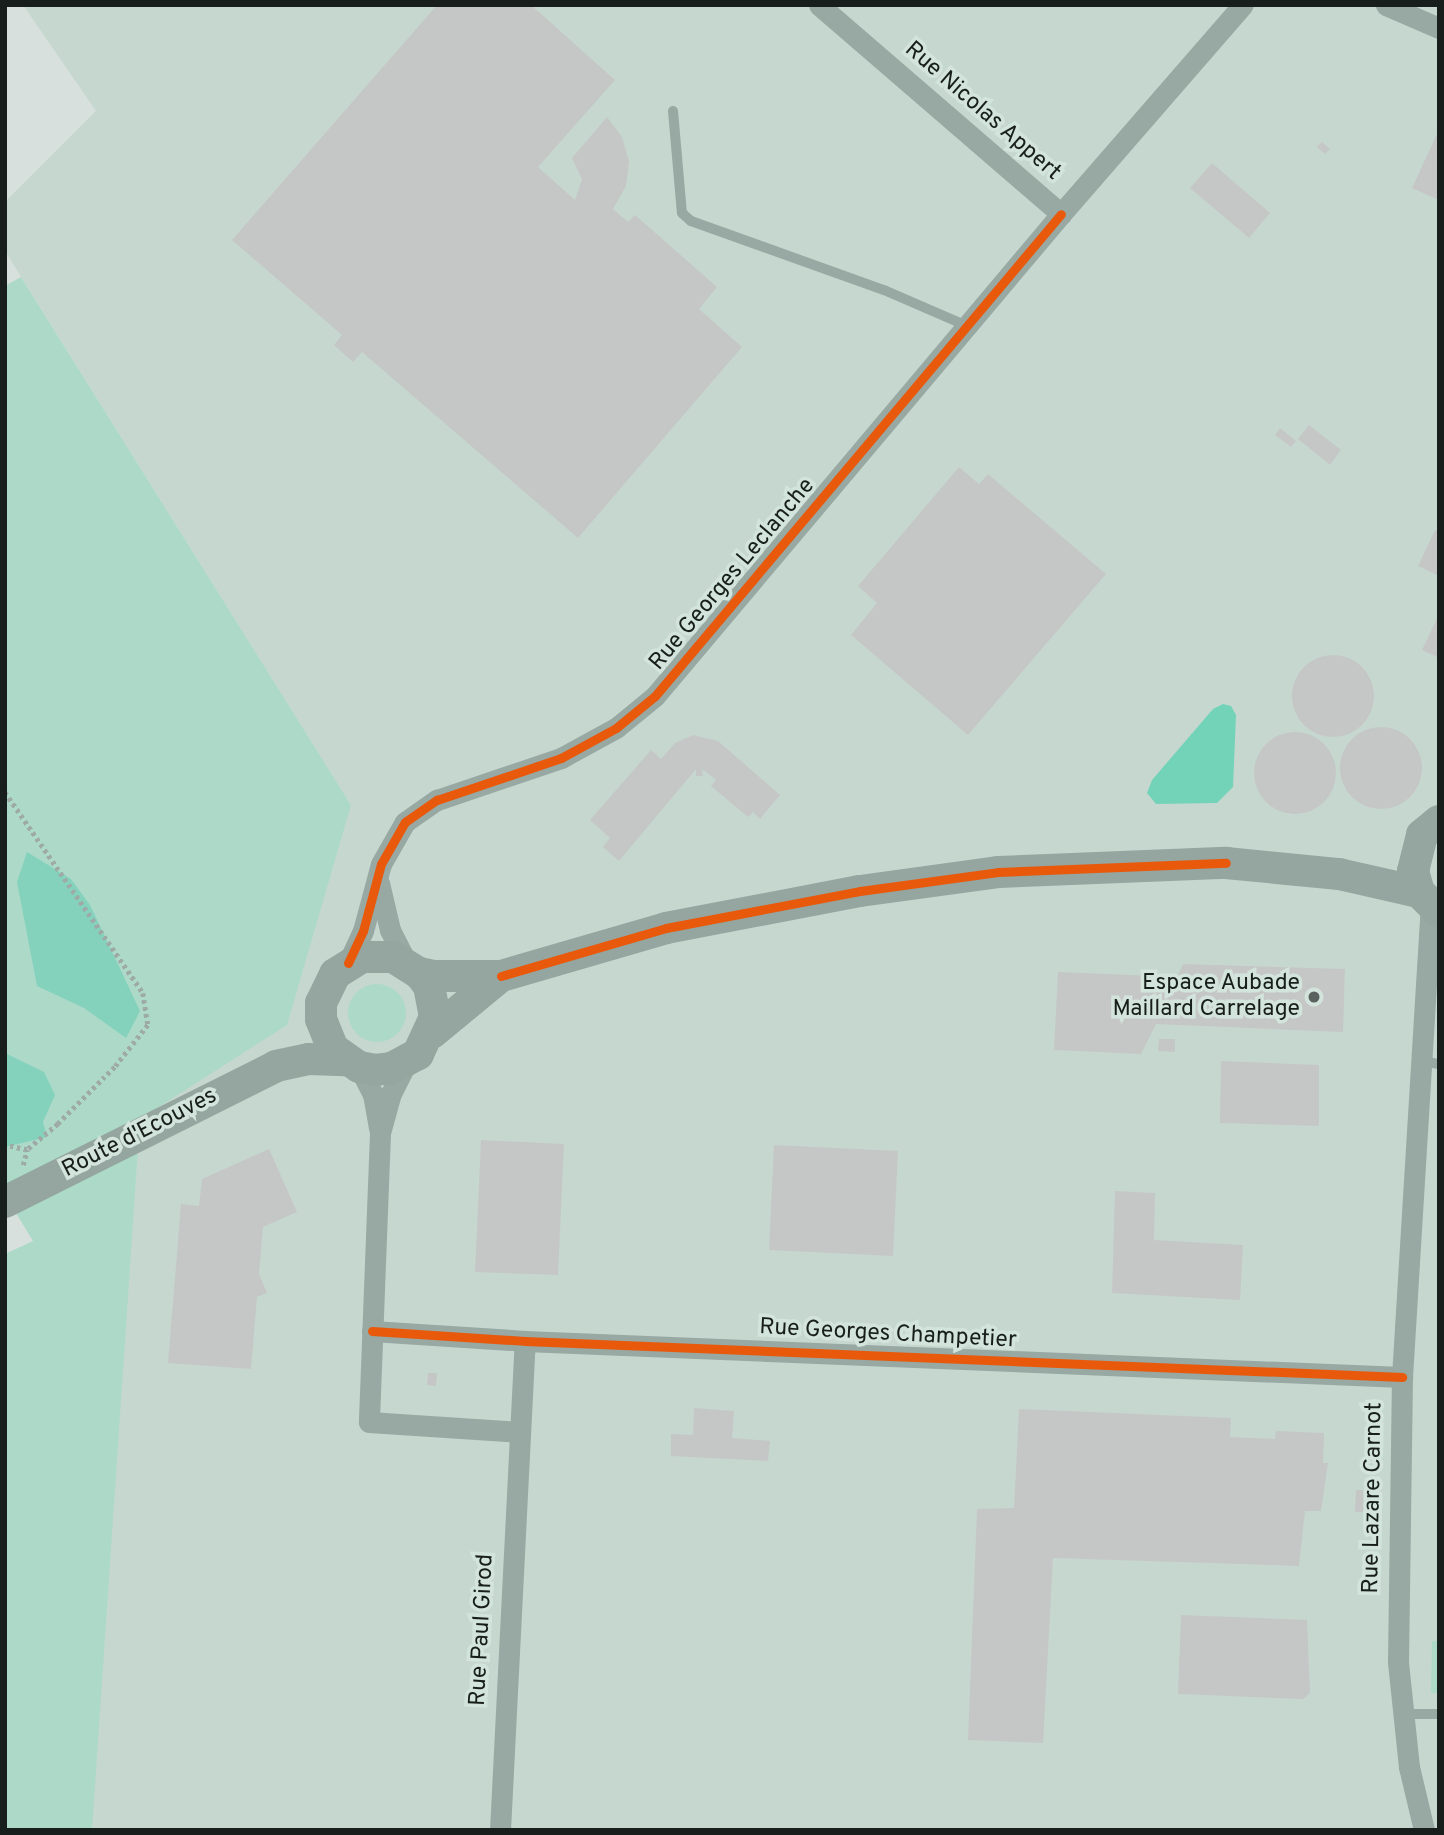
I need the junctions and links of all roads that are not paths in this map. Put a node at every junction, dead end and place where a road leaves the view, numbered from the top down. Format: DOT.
graph roads {
  1 [pos="819,5"];
  2 [pos="1243,5"];
  3 [pos="1386,5"];
  4 [pos="1439,28"];
  5 [pos="673,111"];
  6 [pos="1061,214"];
  7 [pos="967,326"];
  8 [pos="1439,821"];
  9 [pos="1415,852"];
  10 [pos="1339,874"];
  11 [pos="378,877"];
  12 [pos="1430,904"];
  13 [pos="348,963"];
  14 [pos="413,968"];
  15 [pos="501,976"];
  16 [pos="1439,979"];
  17 [pos="1431,1004"];
  18 [pos="321,1019"];
  19 [pos="432,1033"];
  20 [pos="407,1062"];
  21 [pos="1431,1062"];
  22 [pos="352,1063"];
  23 [pos="276,1066"];
  24 [pos="380,1133"];
  25 [pos="5,1202"];
  26 [pos="372,1331"];
  27 [pos="525,1341"];
  28 [pos="1402,1377"];
  29 [pos="519,1432"];
  30 [pos="1404,1714"];
  31 [pos="1439,1714"];
  32 [pos="500,1830"];
  33 [pos="1424,1830"];
  1 -- 6 [label="street, Rue Nicolas Appert"];
  2 -- 6 [label="street, Rue Nicolas Appert"];
  3 -- 4 [label="street"];
  5 -- 7 [label="lane"];
  6 -- 7 [label="street, Rue Georges Leclanche"];
  7 -- 11 [label="street, Rue Georges Leclanche"];
  8 -- 9 [label="main road"];
  9 -- 10 [label="main road"];
  9 -- 12 [label="main road"];
  10 -- 12 [label="main road"];
  10 -- 15 [label="main road"];
  11 -- 13 [label="street, Rue Georges Leclanche"];
  11 -- 14 [label="street"];
  12 -- 17 [label="street, Rue Lazare Carnot"];
  13 -- 14 [label="main road"];
  13 -- 18 [label="main road"];
  14 -- 15 [label="main road"];
  14 -- 19 [label="main road"];
  15 -- 19 [label="main road"];
  16 -- 17 [label="street, Rue Lazare Carnot"];
  17 -- 21 [label="street, Rue Lazare Carnot"];
  18 -- 22 [label="main road"];
  18 -- 23 [label="main road"];
  19 -- 20 [label="main road"];
  20 -- 22 [label="main road"];
  20 -- 24 [label="street"];
  21 -- 28 [label="street, Rue Lazare Carnot"];
  22 -- 23 [label="main road"];
  22 -- 24 [label="street"];
  23 -- 25 [label="main road, Route d'Ecouves"];
  24 -- 26 [label="street"];
  26 -- 27 [label="street, Rue Georges Champetier"];
  26 -- 29 [label="street"];
  27 -- 28 [label="street, Rue Georges Champetier"];
  27 -- 29 [label="street"];
  28 -- 30 [label="street, Rue Lazare Carnot"];
  29 -- 32 [label="street, Rue Paul Girod"];
  30 -- 31 [label="lane"];
  30 -- 33 [label="street, Rue Lazare Carnot"];
}
